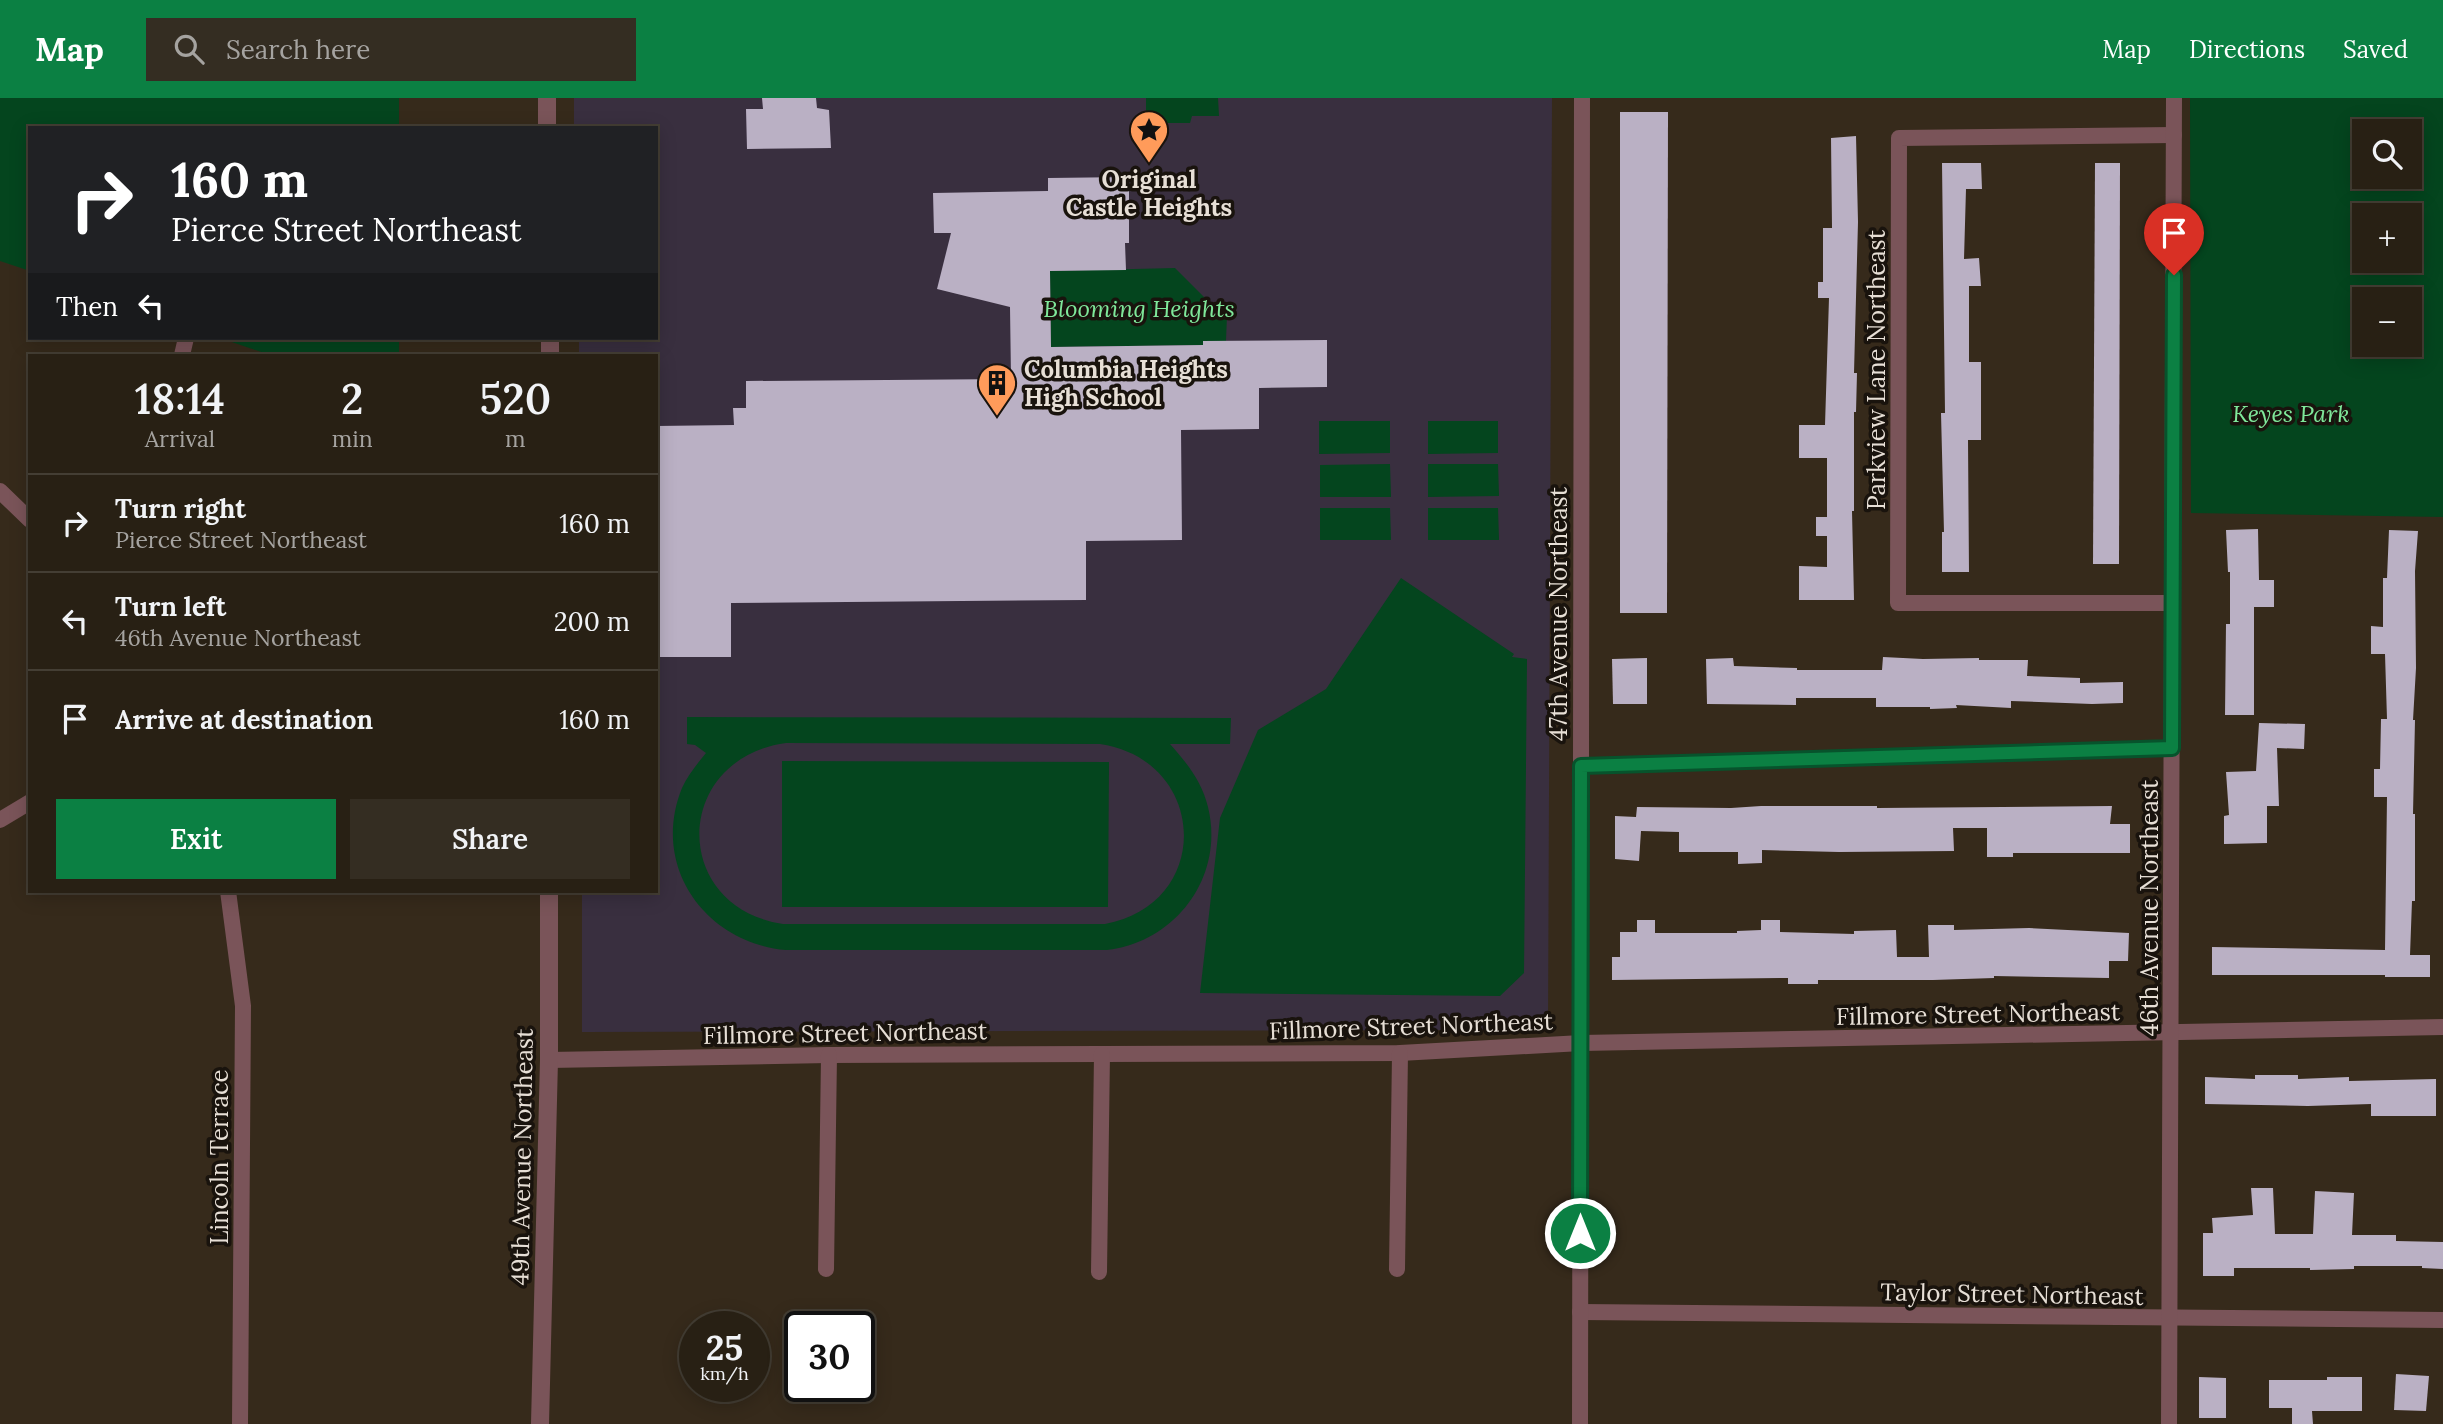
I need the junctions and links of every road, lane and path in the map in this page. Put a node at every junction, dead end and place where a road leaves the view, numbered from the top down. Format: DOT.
graph roads {
  1 [pos="547,98"];
  2 [pos="1582,98"];
  3 [pos="2174,98"];
  4 [pos="547,126"];
  5 [pos="2174,135"];
  6 [pos="0,491"];
  7 [pos="28,518"];
  8 [pos="2173,603"];
  9 [pos="2172,748"];
  10 [pos="1581,766"];
  11 [pos="28,803"];
  12 [pos="0,820"];
  13 [pos="228,893"];
  14 [pos="549,893"];
  15 [pos="2443,1027"];
  16 [pos="2171,1033"];
  17 [pos="1581,1043"];
  18 [pos="1400,1053"];
  19 [pos="1102,1054"];
  20 [pos="829,1055"];
  21 [pos="549,1060"];
  22 [pos="826,1269"];
  23 [pos="1397,1269"];
  24 [pos="1099,1272"];
  25 [pos="1580,1312"];
  26 [pos="2169,1318"];
  27 [pos="2443,1320"];
  28 [pos="240,1424"];
  29 [pos="540,1424"];
  30 [pos="1580,1424"];
  31 [pos="2169,1424"];
  1 -- 4 [label="street"];
  2 -- 10 [label="street, 47th Avenue Northeast"];
  3 -- 5 [label="street, 46th Avenue Northeast"];
  5 -- 8 [label="street, 46th Avenue Northeast"];
  5 -- 8 [label="street, Parkview Lane Northeast"];
  6 -- 7 [label="street"];
  8 -- 9 [label="street, 46th Avenue Northeast"];
  9 -- 10 [label="street"];
  9 -- 16 [label="street, 46th Avenue Northeast"];
  10 -- 17 [label="street, 47th Avenue Northeast"];
  11 -- 12 [label="street"];
  13 -- 28 [label="street, Lincoln Terrace"];
  14 -- 21 [label="street, 49th Avenue Northeast"];
  15 -- 16 [label="street, Fillmore Street Northeast"];
  16 -- 17 [label="street, Fillmore Street Northeast"];
  16 -- 26 [label="street, 46th Avenue Northeast"];
  17 -- 18 [label="street, Fillmore Street Northeast"];
  17 -- 25 [label="street, 47th Avenue Northeast"];
  18 -- 19 [label="street, Fillmore Street Northeast"];
  18 -- 23 [label="street"];
  19 -- 20 [label="street, Fillmore Street Northeast"];
  19 -- 24 [label="street"];
  20 -- 21 [label="street, Fillmore Street Northeast"];
  20 -- 22 [label="street"];
  21 -- 29 [label="street, 49th Avenue Northeast"];
  25 -- 26 [label="street, Taylor Street Northeast"];
  25 -- 30 [label="street, 47th Avenue Northeast"];
  26 -- 27 [label="street, Taylor Street Northeast"];
  26 -- 31 [label="street, 46th Avenue Northeast"];
}
